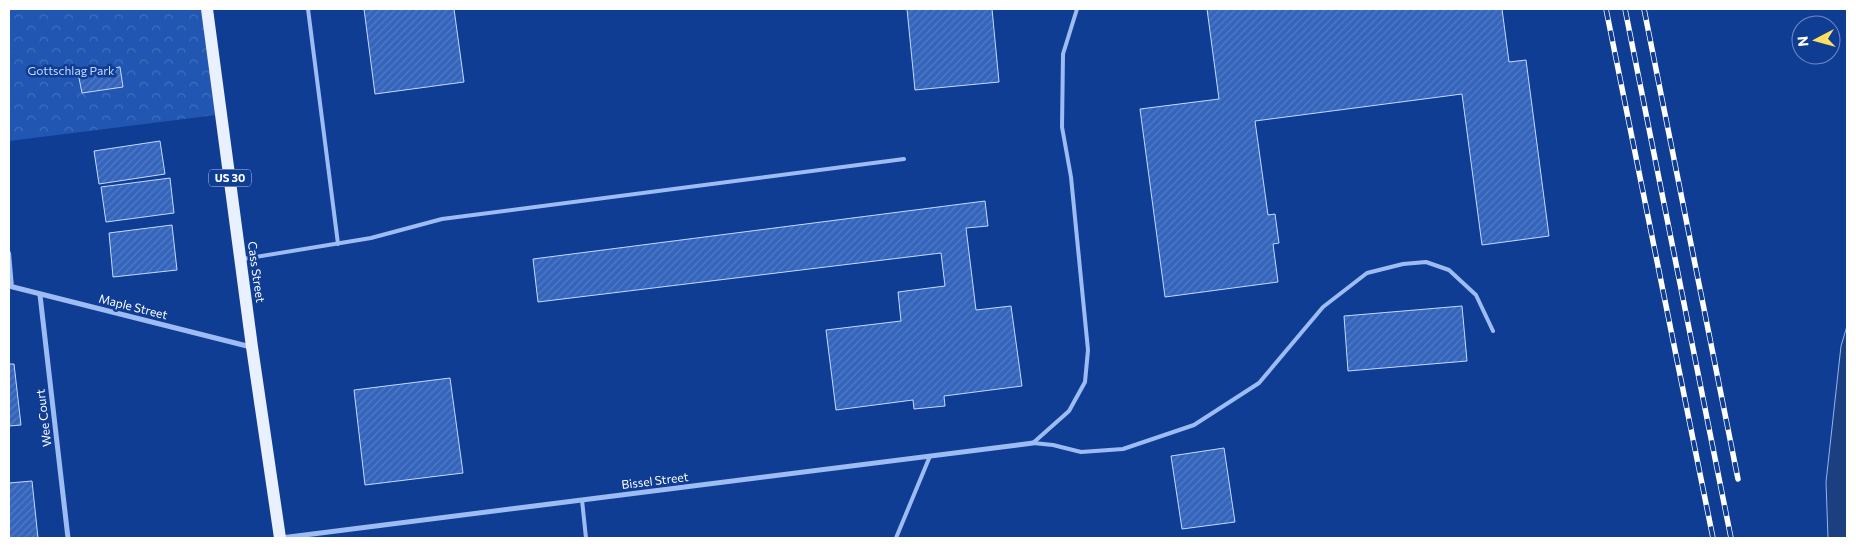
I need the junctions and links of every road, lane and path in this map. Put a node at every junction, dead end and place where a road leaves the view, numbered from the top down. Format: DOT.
graph roads {
  1 [pos="207,9"];
  2 [pos="308,9"];
  3 [pos="1077,9"];
  4 [pos="904,159"];
  5 [pos="338,244"];
  6 [pos="9,253"];
  7 [pos="240,259"];
  8 [pos="11,287"];
  9 [pos="40,295"];
  10 [pos="1493,330"];
  11 [pos="252,347"];
  12 [pos="1033,443"];
  13 [pos="930,456"];
  14 [pos="582,500"];
  15 [pos="68,538"];
  16 [pos="280,538"];
  17 [pos="586,538"];
  18 [pos="896,538"];
  1 -- 7 [label="main road, Cass Street / US 30"];
  2 -- 5 [label="lane"];
  3 -- 12 [label="lane"];
  4 -- 5 [label="lane"];
  5 -- 7 [label="lane"];
  6 -- 8 [label="lane"];
  7 -- 11 [label="main road, Cass Street / US 30"];
  8 -- 9 [label="street, Maple Street"];
  9 -- 11 [label="street, Maple Street"];
  9 -- 15 [label="street, Wee Court"];
  10 -- 12 [label="lane"];
  11 -- 16 [label="main road, Cass Street / US 30"];
  12 -- 13 [label="street, Bissel Street"];
  13 -- 14 [label="street, Bissel Street"];
  13 -- 18 [label="lane"];
  14 -- 16 [label="street, Bissel Street"];
  14 -- 17 [label="lane"];
}
